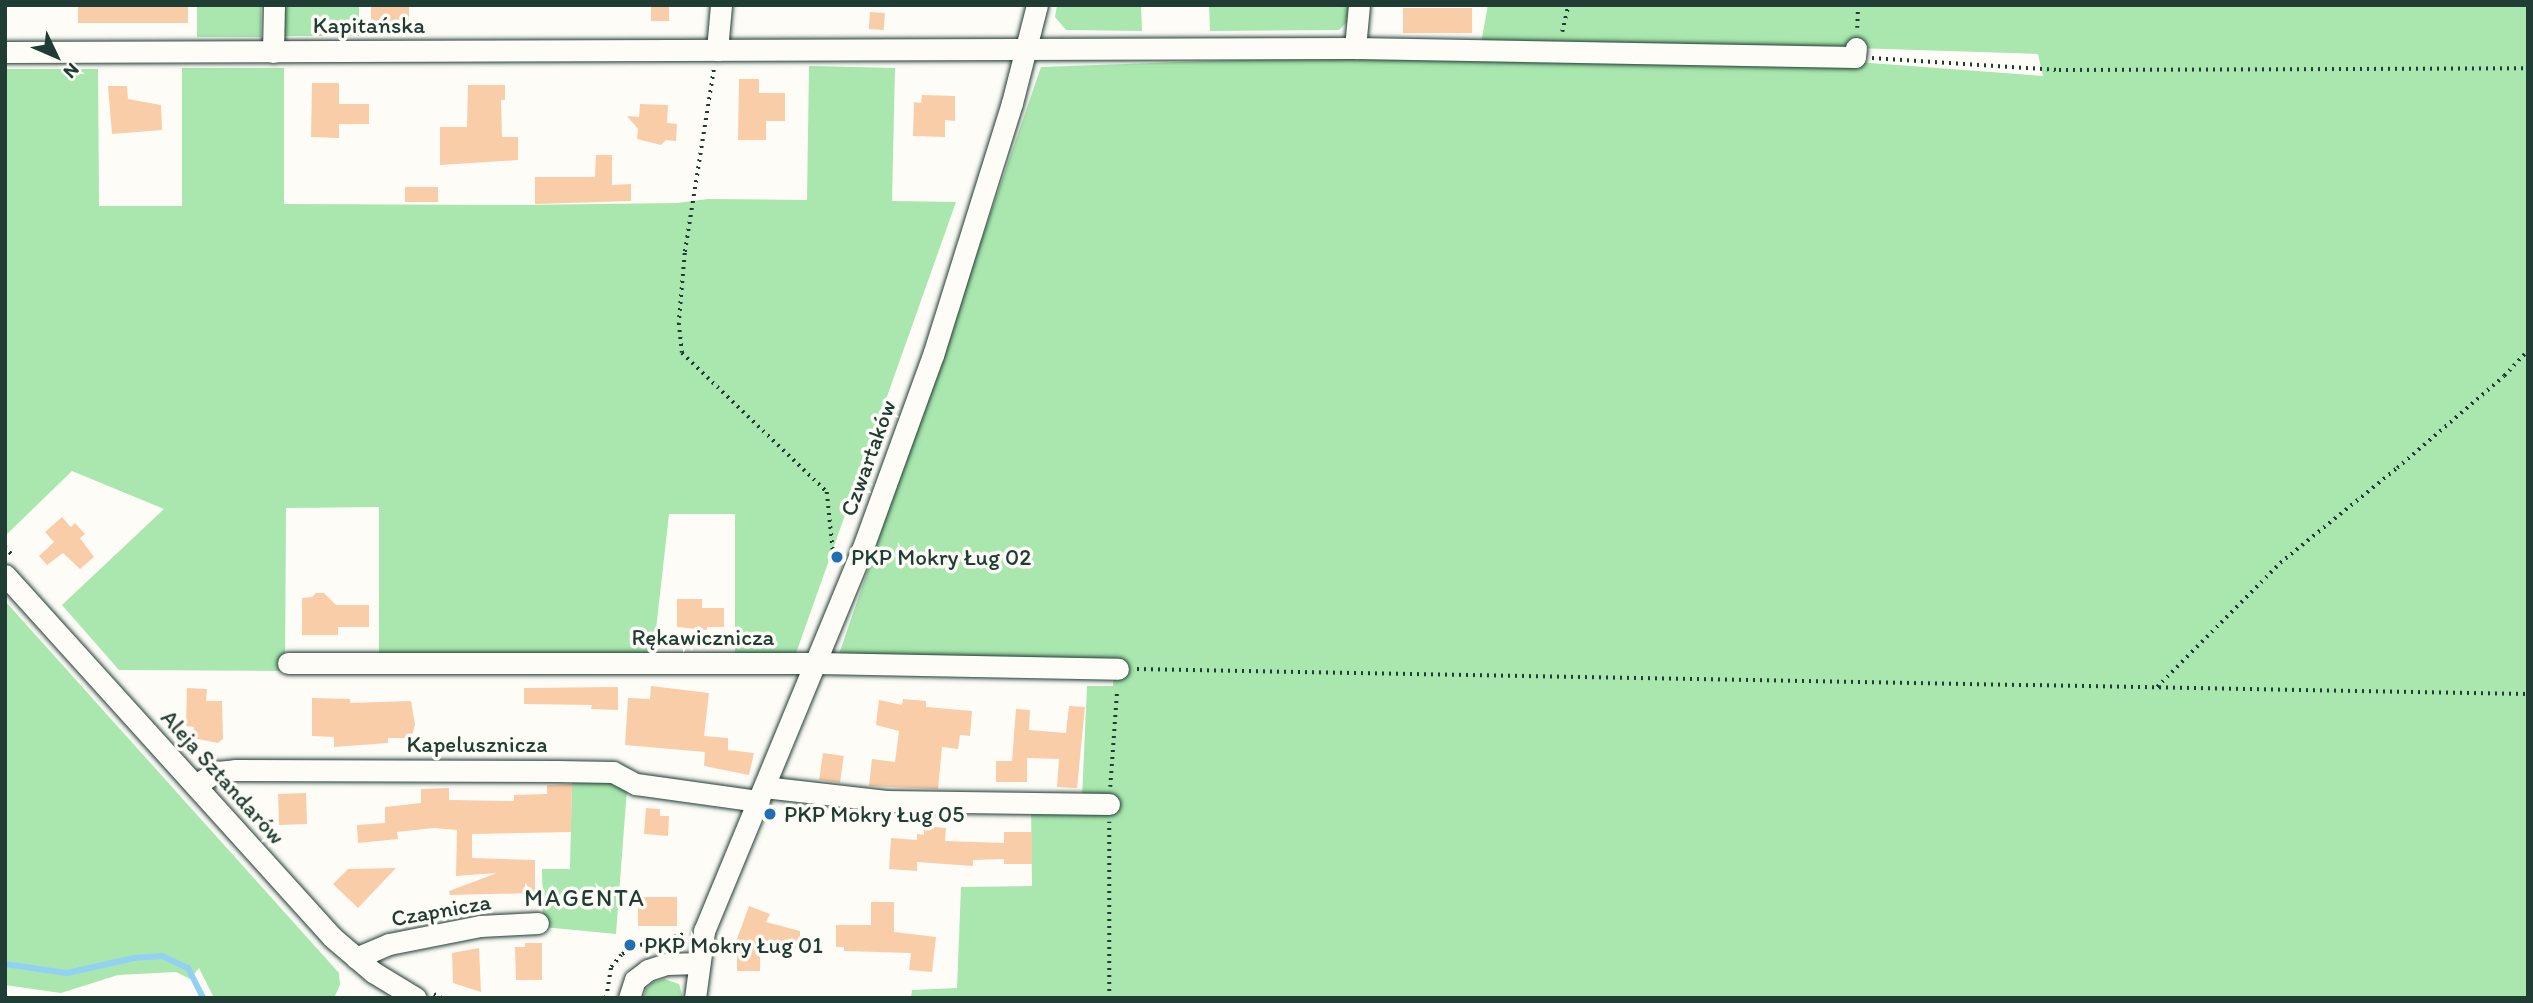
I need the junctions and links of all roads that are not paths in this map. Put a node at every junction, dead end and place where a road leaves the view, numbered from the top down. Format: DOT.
graph roads {
  1 [pos="274,5"];
  2 [pos="721,5"];
  3 [pos="1037,5"];
  4 [pos="1359,5"];
  5 [pos="1355,48"];
  6 [pos="717,50"];
  7 [pos="1027,50"];
  8 [pos="5,52"];
  9 [pos="273,52"];
  10 [pos="1855,52"];
  11 [pos="5,575"];
  12 [pos="288,663"];
  13 [pos="817,663"];
  14 [pos="1118,669"];
  15 [pos="195,785"];
  16 [pos="761,794"];
  17 [pos="1109,804"];
  18 [pos="538,923"];
  19 [pos="356,958"];
  20 [pos="698,963"];
  21 [pos="416,998"];
  22 [pos="629,998"];
  23 [pos="695,998"];
  1 -- 9 [label="street"];
  2 -- 6 [label="street"];
  3 -- 7 [label="street, Czwartaków"];
  4 -- 5 [label="street"];
  5 -- 7 [label="street, Kapitańska"];
  5 -- 10 [label="street, Kapitańska"];
  6 -- 7 [label="street, Kapitańska"];
  6 -- 9 [label="street, Kapitańska"];
  7 -- 13 [label="street, Czwartaków"];
  8 -- 9 [label="street, Kapitańska"];
  11 -- 15 [label="street, Aleja Sztandarów"];
  12 -- 13 [label="street, Rękawicznicza"];
  13 -- 14 [label="street, Rękawicznicza"];
  13 -- 16 [label="street, Czwartaków"];
  15 -- 16 [label="street, Kapelusznicza"];
  15 -- 19 [label="street, Aleja Sztandarów"];
  16 -- 17 [label="street, Kapelusznicza"];
  16 -- 20 [label="street, Czwartaków"];
  18 -- 19 [label="street, Czapnicza"];
  19 -- 21 [label="street, Aleja Sztandarów"];
  20 -- 22 [label="street"];
  20 -- 23 [label="street, Czwartaków"];
}
